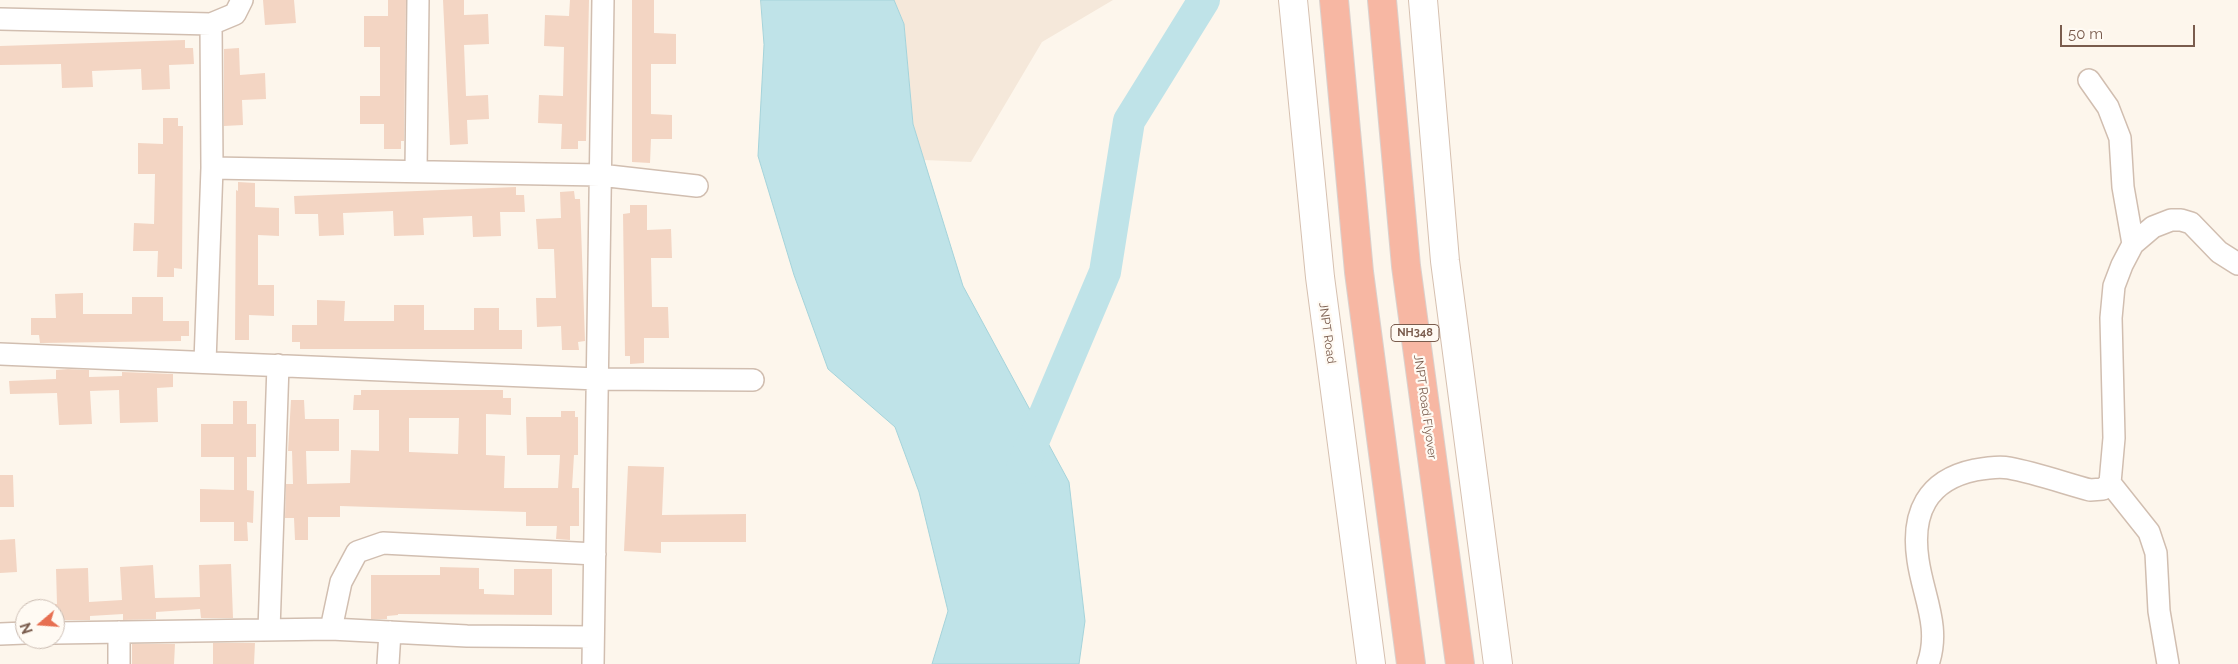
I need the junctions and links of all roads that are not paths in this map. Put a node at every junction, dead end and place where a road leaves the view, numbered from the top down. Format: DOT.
graph roads {
  1 [pos="242,0"];
  2 [pos="418,0"];
  3 [pos="603,0"];
  4 [pos="1293,0"];
  5 [pos="1334,0"];
  6 [pos="1382,0"];
  7 [pos="1424,10"];
  8 [pos="0,19"];
  9 [pos="211,24"];
  10 [pos="2089,80"];
  11 [pos="212,168"];
  12 [pos="416,171"];
  13 [pos="600,175"];
  14 [pos="698,186"];
  15 [pos="2133,244"];
  16 [pos="2238,264"];
  17 [pos="0,354"];
  18 [pos="205,362"];
  19 [pos="278,365"];
  20 [pos="597,379"];
  21 [pos="753,380"];
  22 [pos="2110,484"];
  23 [pos="595,554"];
  24 [pos="331,629"];
  25 [pos="269,630"];
  26 [pos="119,632"];
  27 [pos="390,632"];
  28 [pos="65,633"];
  29 [pos="0,634"];
  30 [pos="15,634"];
  31 [pos="593,637"];
  32 [pos="119,664"];
  33 [pos="388,664"];
  34 [pos="593,664"];
  35 [pos="1371,664"];
  36 [pos="1411,664"];
  37 [pos="1460,664"];
  38 [pos="1498,664"];
  39 [pos="1928,664"];
  40 [pos="2168,664"];
  1 -- 9 [label="street"];
  2 -- 12 [label="street"];
  3 -- 13 [label="street"];
  4 -- 35 [label="street, JNPT Road"];
  5 -- 36 [label="highway"];
  6 -- 37 [label="highway, JNPT Road Flyover / NH348"];
  7 -- 38 [label="street"];
  8 -- 9 [label="street"];
  9 -- 11 [label="street"];
  10 -- 15 [label="street"];
  11 -- 12 [label="street"];
  11 -- 18 [label="street"];
  12 -- 13 [label="street"];
  13 -- 14 [label="street"];
  13 -- 20 [label="street"];
  15 -- 16 [label="street"];
  15 -- 22 [label="street"];
  17 -- 18 [label="street"];
  18 -- 19 [label="street"];
  19 -- 20 [label="street"];
  19 -- 25 [label="street"];
  20 -- 21 [label="street"];
  20 -- 23 [label="street"];
  22 -- 39 [label="street"];
  22 -- 40 [label="street"];
  23 -- 24 [label="street"];
  23 -- 31 [label="street"];
  24 -- 25 [label="street"];
  24 -- 27 [label="street"];
  25 -- 26 [label="street"];
  26 -- 28 [label="street"];
  26 -- 32 [label="street"];
  27 -- 31 [label="street"];
  27 -- 33 [label="street"];
  29 -- 30 [label="street"];
  31 -- 34 [label="street"];
}
